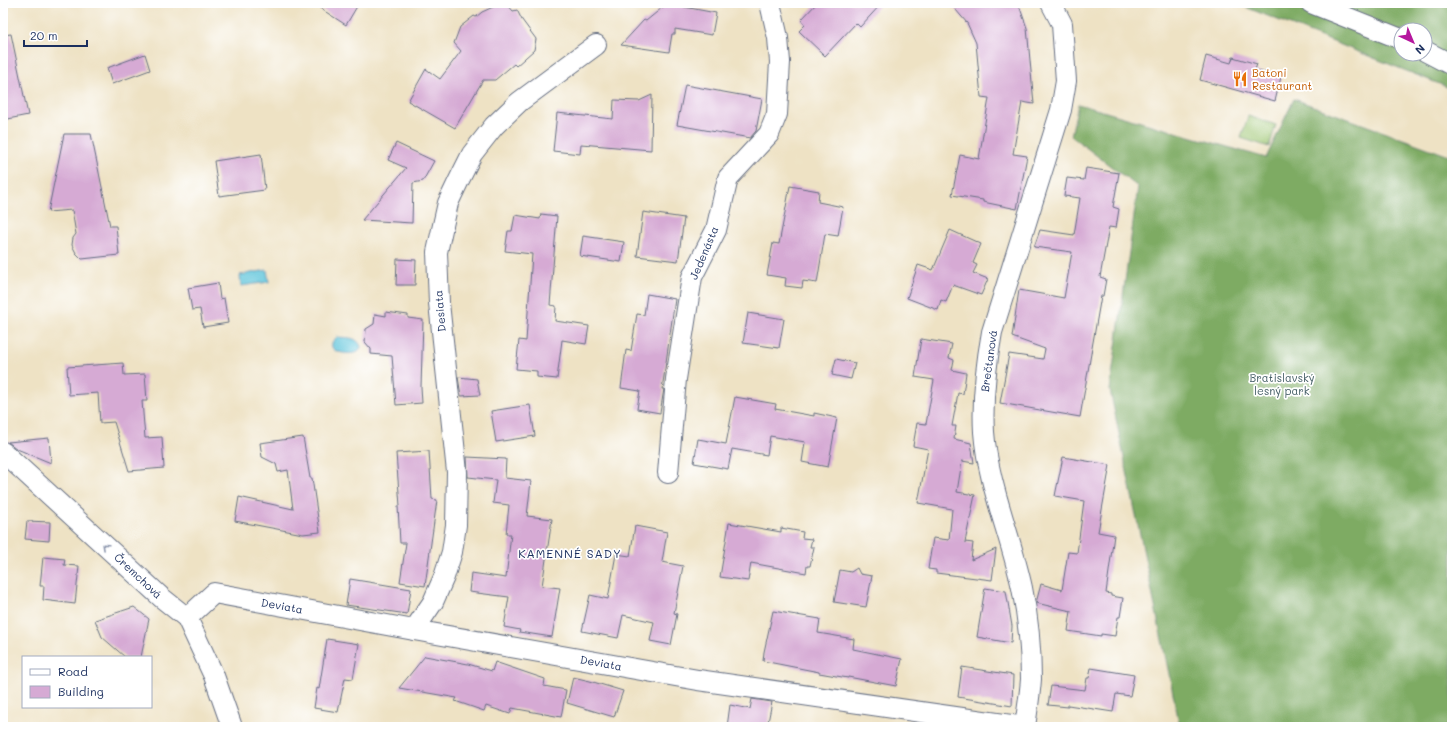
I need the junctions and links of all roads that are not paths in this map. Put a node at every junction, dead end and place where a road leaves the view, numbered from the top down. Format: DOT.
graph roads {
  1 [pos="770,3"];
  2 [pos="1051,3"];
  3 [pos="1311,3"];
  4 [pos="1393,36"];
  5 [pos="596,45"];
  6 [pos="1433,55"];
  7 [pos="1452,65"];
  8 [pos="3,452"];
  9 [pos="668,473"];
  10 [pos="188,618"];
  11 [pos="414,630"];
  12 [pos="232,727"];
  13 [pos="1025,727"];
  1 -- 9 [label="street, Jedenásta"];
  2 -- 13 [label="street, Brečtanová"];
  3 -- 4 [label="street"];
  5 -- 11 [label="street, Desiata"];
  6 -- 7 [label="street"];
  10 -- 8 [label="street, Čremchová, one-way"];
  10 -- 11 [label="street, Deviata"];
  10 -- 12 [label="street, Čremchová"];
  11 -- 13 [label="street, Deviata"];
}
